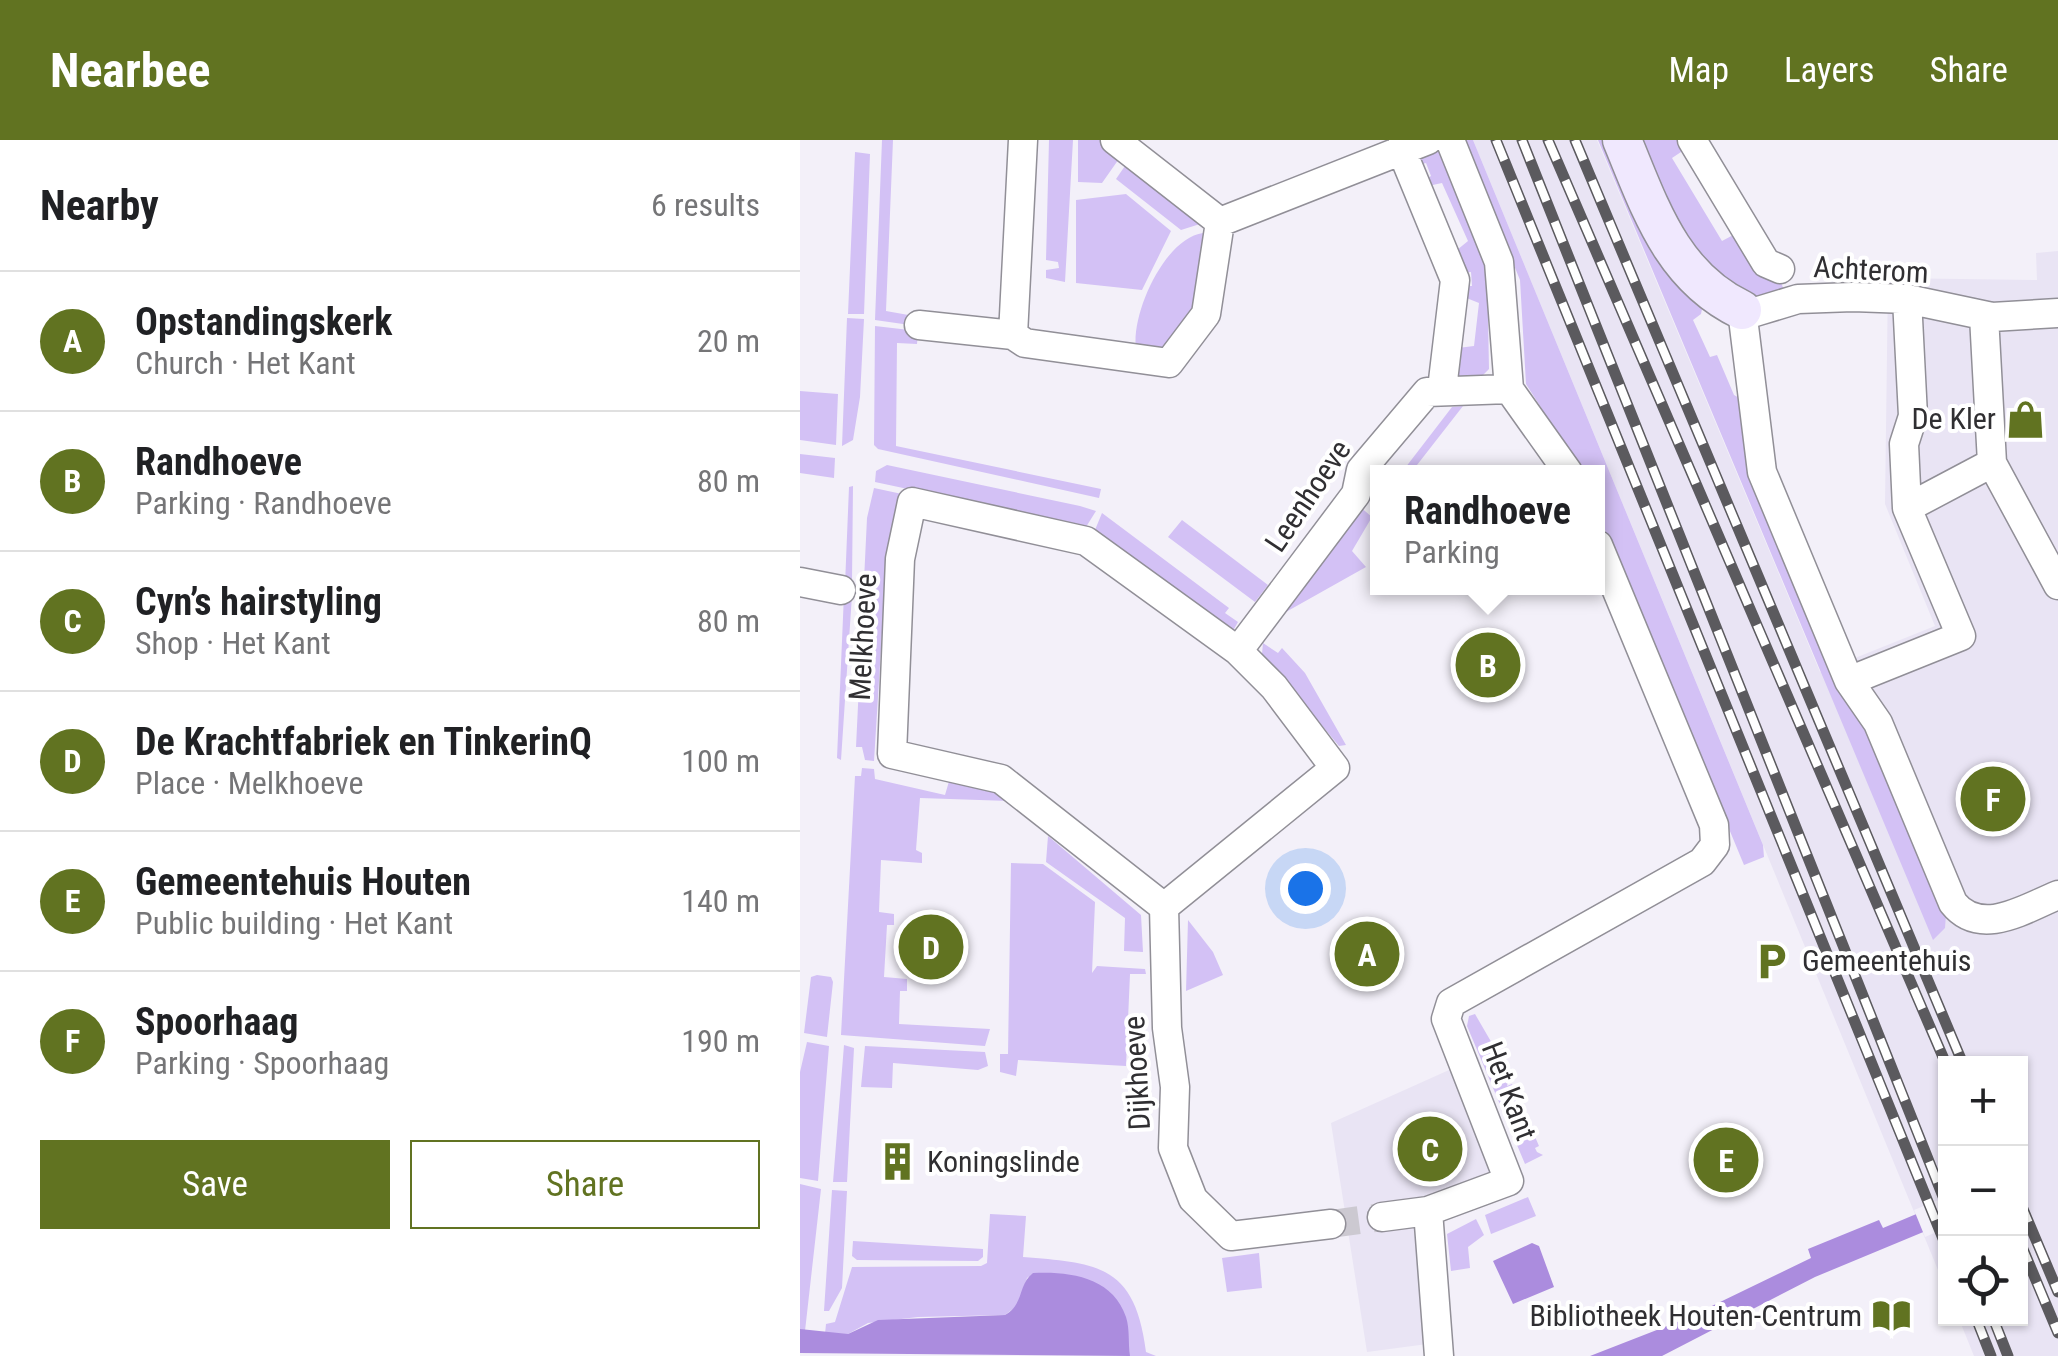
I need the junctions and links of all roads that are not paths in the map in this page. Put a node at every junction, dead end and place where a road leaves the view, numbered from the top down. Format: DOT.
graph roads {
  1 [pos="1023,140"];
  2 [pos="1115,140"];
  3 [pos="1450,140"];
  4 [pos="1622,140"];
  5 [pos="1692,140"];
  6 [pos="1412,143"];
  7 [pos="1220,222"];
  8 [pos="1780,269"];
  9 [pos="1908,299"];
  10 [pos="1742,310"];
  11 [pos="2058,313"];
  12 [pos="1984,316"];
  13 [pos="919,325"];
  14 [pos="1014,336"];
  15 [pos="1442,388"];
  16 [pos="1509,389"];
  17 [pos="1992,462"];
  18 [pos="1563,465"];
  19 [pos="1907,508"];
  20 [pos="1605,561"];
  21 [pos="800,582"];
  22 [pos="2058,585"];
  23 [pos="841,590"];
  24 [pos="1238,651"];
  25 [pos="1848,681"];
  26 [pos="2058,896"];
  27 [pos="1164,907"];
  28 [pos="1428,1212"];
  29 [pos="1382,1217"];
  30 [pos="1331,1224"];
  31 [pos="1438,1349"];
  1 -- 14 [label="street"];
  2 -- 7 [label="street"];
  3 -- 16 [label="street"];
  4 -- 10 [label="street"];
  5 -- 8 [label="street"];
  6 -- 7 [label="street"];
  6 -- 15 [label="street"];
  7 -- 14 [label="street"];
  9 -- 10 [label="street, Achterom"];
  9 -- 12 [label="street, Achterom"];
  9 -- 19 [label="street"];
  10 -- 25 [label="street"];
  11 -- 12 [label="street, Achterom"];
  12 -- 17 [label="street"];
  13 -- 14 [label="street"];
  15 -- 16 [label="street"];
  15 -- 24 [label="street, Leenhoeve"];
  16 -- 18 [label="street"];
  17 -- 19 [label="street"];
  17 -- 22 [label="street"];
  19 -- 25 [label="street"];
  20 -- 28 [label="street, Het Kant"];
  21 -- 23 [label="street"];
  24 -- 27 [label="street, Melkhoeve"];
  24 -- 27 [label="street, Melkhoeve"];
  25 -- 26 [label="street"];
  27 -- 30 [label="street, Dijkhoeve"];
  28 -- 29 [label="street"];
  28 -- 31 [label="street"];
}
